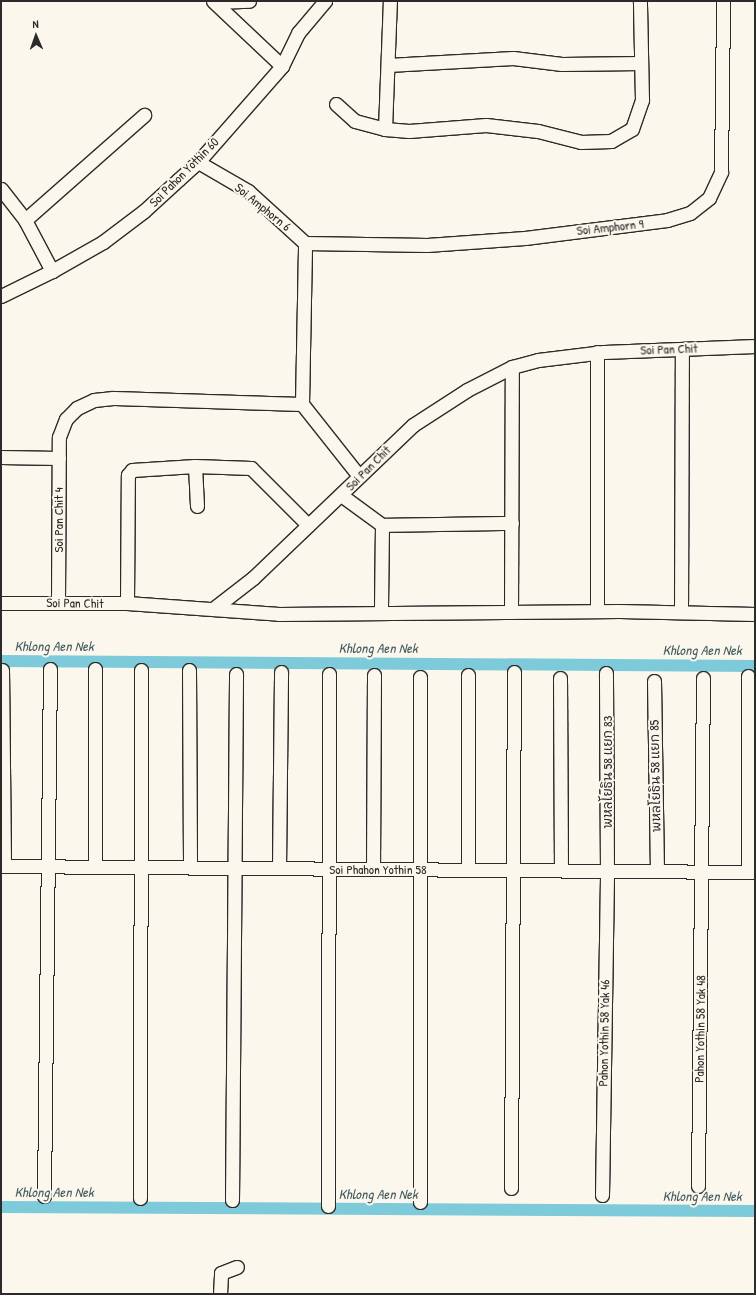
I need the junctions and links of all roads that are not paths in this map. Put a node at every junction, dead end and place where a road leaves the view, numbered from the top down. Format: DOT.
graph roads {
  1 [pos="214,1"];
  2 [pos="249,1"];
  3 [pos="325,1"];
  4 [pos="390,1"];
  5 [pos="640,1"];
  6 [pos="723,1"];
  7 [pos="641,63"];
  8 [pos="388,65"];
  9 [pos="282,66"];
  10 [pos="336,104"];
  11 [pos="144,115"];
  12 [pos="385,129"];
  13 [pos="198,162"];
  14 [pos="1,189"];
  15 [pos="25,220"];
  16 [pos="305,243"];
  17 [pos="52,271"];
  18 [pos="1,296"];
  19 [pos="755,346"];
  20 [pos="682,349"];
  21 [pos="597,352"];
  22 [pos="512,367"];
  23 [pos="302,404"];
  24 [pos="1,457"];
  25 [pos="59,458"];
  26 [pos="195,466"];
  27 [pos="359,476"];
  28 [pos="341,495"];
  29 [pos="197,506"];
  30 [pos="512,523"];
  31 [pos="308,525"];
  32 [pos="382,526"];
  33 [pos="58,602"];
  34 [pos="1,603"];
  35 [pos="127,603"];
  36 [pos="213,609"];
  37 [pos="597,611"];
  38 [pos="381,612"];
  39 [pos="512,612"];
  40 [pos="681,612"];
  41 [pos="755,614"];
  42 [pos="50,669"];
  43 [pos="95,669"];
  44 [pos="2,670"];
  45 [pos="141,670"];
  46 [pos="189,670"];
  47 [pos="281,672"];
  48 [pos="514,672"];
  49 [pos="606,673"];
  50 [pos="236,674"];
  51 [pos="329,674"];
  52 [pos="374,674"];
  53 [pos="468,675"];
  54 [pos="748,676"];
  55 [pos="420,677"];
  56 [pos="560,678"];
  57 [pos="703,678"];
  58 [pos="654,681"];
  59 [pos="2,866"];
  60 [pos="48,866"];
  61 [pos="95,867"];
  62 [pos="141,867"];
  63 [pos="190,868"];
  64 [pos="233,868"];
  65 [pos="279,868"];
  66 [pos="327,869"];
  67 [pos="374,869"];
  68 [pos="418,869"];
  69 [pos="468,870"];
  70 [pos="514,870"];
  71 [pos="561,870"];
  72 [pos="607,871"];
  73 [pos="656,871"];
  74 [pos="702,871"];
  75 [pos="751,872"];
  76 [pos="698,1186"];
  77 [pos="511,1188"];
  78 [pos="602,1195"];
  79 [pos="44,1196"];
  80 [pos="140,1198"];
  81 [pos="232,1200"];
  82 [pos="420,1202"];
  83 [pos="328,1206"];
  84 [pos="237,1268"];
  85 [pos="220,1294"];
  1 -- 2 [label="street"];
  1 -- 9 [label="street"];
  3 -- 9 [label="street, Soi Pahon Yothin 60"];
  4 -- 8 [label="street"];
  5 -- 7 [label="street"];
  6 -- 16 [label="street, Soi Amphorn 9"];
  7 -- 8 [label="street"];
  7 -- 12 [label="street"];
  8 -- 12 [label="street"];
  9 -- 13 [label="street, Soi Pahon Yothin 60"];
  10 -- 12 [label="street"];
  11 -- 15 [label="street"];
  13 -- 16 [label="street, Soi Amphorn 6"];
  13 -- 17 [label="street, Soi Pahon Yothin 60"];
  14 -- 15 [label="street"];
  15 -- 17 [label="street"];
  16 -- 23 [label="street"];
  17 -- 18 [label="street, Soi Pahon Yothin 60"];
  19 -- 20 [label="street, Soi Pan Chit"];
  20 -- 21 [label="street, Soi Pan Chit"];
  20 -- 40 [label="street"];
  21 -- 22 [label="street, Soi Pan Chit"];
  21 -- 37 [label="street"];
  22 -- 27 [label="street, Soi Pan Chit"];
  22 -- 30 [label="street"];
  23 -- 25 [label="street, Soi Pan Chit 4"];
  23 -- 27 [label="street"];
  24 -- 25 [label="street"];
  25 -- 33 [label="street, Soi Pan Chit 4"];
  26 -- 29 [label="street"];
  26 -- 31 [label="street"];
  26 -- 35 [label="street"];
  27 -- 28 [label="street, Soi Pan Chit"];
  28 -- 31 [label="street, Soi Pan Chit"];
  28 -- 32 [label="street"];
  30 -- 32 [label="street"];
  30 -- 39 [label="street"];
  31 -- 36 [label="street, Soi Pan Chit"];
  32 -- 38 [label="street"];
  33 -- 34 [label="street, Soi Pan Chit"];
  33 -- 35 [label="street, Soi Pan Chit"];
  35 -- 36 [label="street, Soi Pan Chit"];
  36 -- 38 [label="street"];
  37 -- 39 [label="street"];
  37 -- 40 [label="street"];
  38 -- 39 [label="street"];
  40 -- 41 [label="street"];
  42 -- 60 [label="street"];
  43 -- 61 [label="street"];
  44 -- 59 [label="street"];
  45 -- 62 [label="street"];
  46 -- 63 [label="street"];
  47 -- 65 [label="street"];
  48 -- 70 [label="street"];
  49 -- 72 [label="street, พหลโยธิน 58 แยก 83"];
  50 -- 64 [label="street"];
  51 -- 66 [label="street"];
  52 -- 67 [label="street"];
  53 -- 69 [label="street"];
  54 -- 75 [label="street"];
  55 -- 68 [label="street"];
  56 -- 71 [label="street"];
  57 -- 74 [label="street, Pahon Yothin 58 Yak 48"];
  58 -- 73 [label="street, พหลโยธิน 58 แยก 85"];
  59 -- 60 [label="street, Soi Phahon Yothin 58"];
  60 -- 61 [label="street, Soi Phahon Yothin 58"];
  60 -- 79 [label="street"];
  61 -- 62 [label="street, Soi Phahon Yothin 58"];
  62 -- 63 [label="street, Soi Phahon Yothin 58"];
  62 -- 80 [label="street"];
  63 -- 64 [label="street, Soi Phahon Yothin 58"];
  64 -- 65 [label="street, Soi Phahon Yothin 58"];
  64 -- 81 [label="street"];
  65 -- 66 [label="street, Soi Phahon Yothin 58"];
  66 -- 67 [label="street, Soi Phahon Yothin 58"];
  66 -- 83 [label="street"];
  67 -- 68 [label="street, Soi Phahon Yothin 58"];
  68 -- 69 [label="street, Soi Phahon Yothin 58"];
  68 -- 82 [label="street"];
  69 -- 70 [label="street, Soi Phahon Yothin 58"];
  70 -- 71 [label="street, Soi Phahon Yothin 58"];
  70 -- 77 [label="street"];
  71 -- 72 [label="street, Soi Phahon Yothin 58"];
  72 -- 73 [label="street, Soi Phahon Yothin 58"];
  72 -- 78 [label="street, Pahon Yothin 58 Yak 46"];
  73 -- 74 [label="street, Soi Phahon Yothin 58"];
  74 -- 75 [label="street, Soi Phahon Yothin 58"];
  74 -- 76 [label="street, Pahon Yothin 58 Yak 48"];
  84 -- 85 [label="street"];
}
